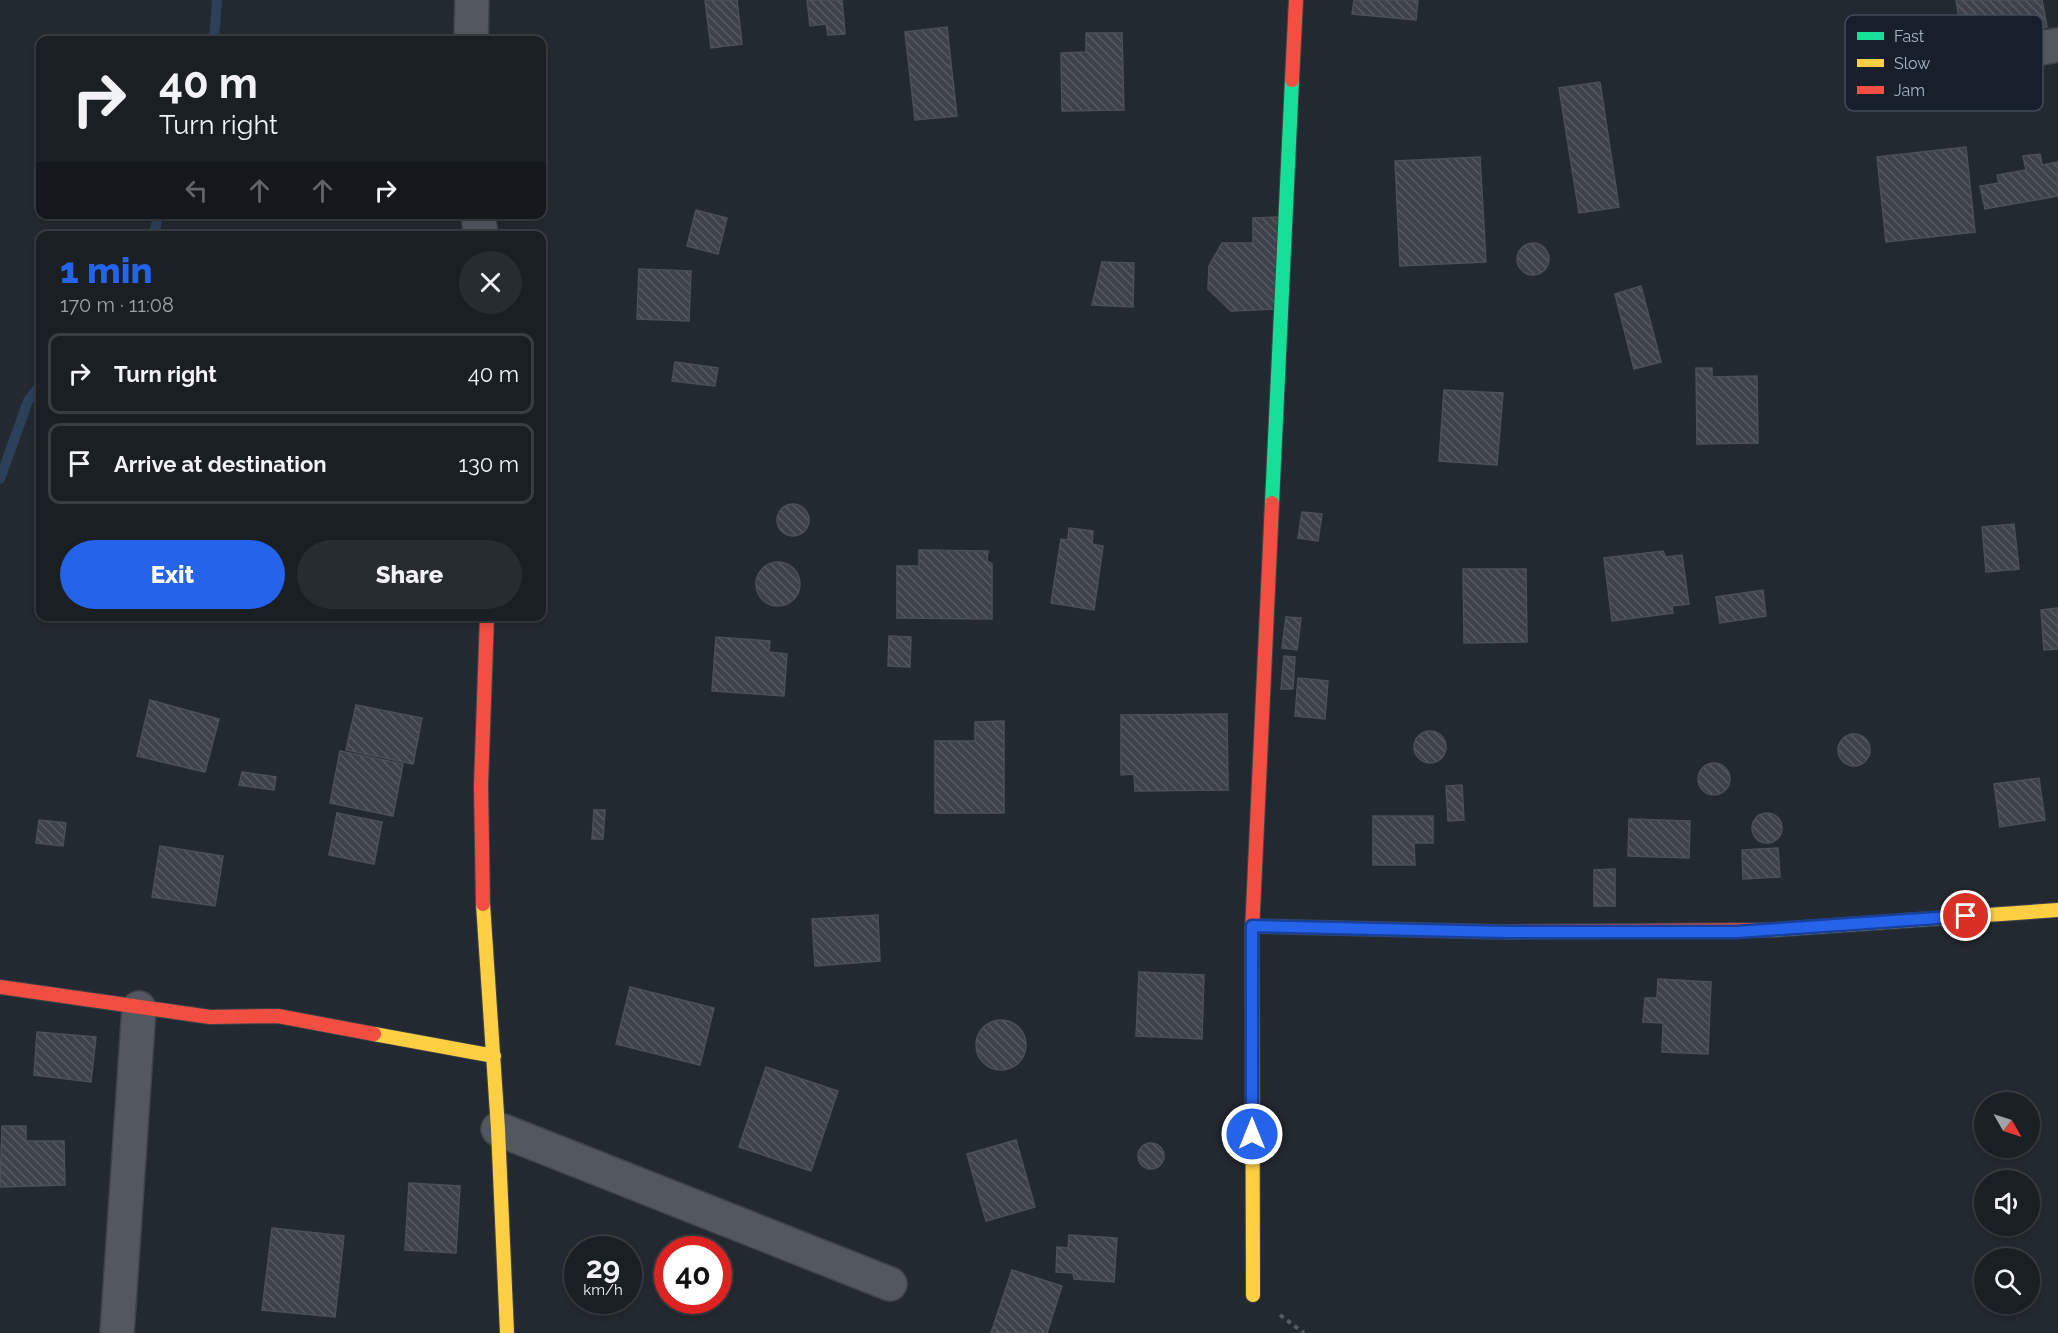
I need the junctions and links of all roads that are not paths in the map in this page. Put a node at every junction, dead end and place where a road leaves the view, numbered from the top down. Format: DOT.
graph roads {
  1 [pos="472,0"];
  2 [pos="1296,0"];
  3 [pos="471,36"];
  4 [pos="2058,45"];
  5 [pos="2043,48"];
  6 [pos="487,621"];
  7 [pos="2058,910"];
  8 [pos="1252,926"];
  9 [pos="0,987"];
  10 [pos="139,1008"];
  11 [pos="494,1056"];
  12 [pos="498,1129"];
  13 [pos="890,1284"];
  14 [pos="1253,1295"];
  15 [pos="117,1333"];
  16 [pos="507,1333"];
  1 -- 3 [label="street"];
  2 -- 8 [label="street"];
  4 -- 5 [label="street"];
  6 -- 11 [label="street"];
  7 -- 8 [label="street"];
  8 -- 14 [label="street"];
  9 -- 10 [label="street"];
  10 -- 11 [label="street"];
  10 -- 15 [label="street"];
  11 -- 12 [label="street"];
  12 -- 13 [label="street"];
  12 -- 16 [label="street"];
}
